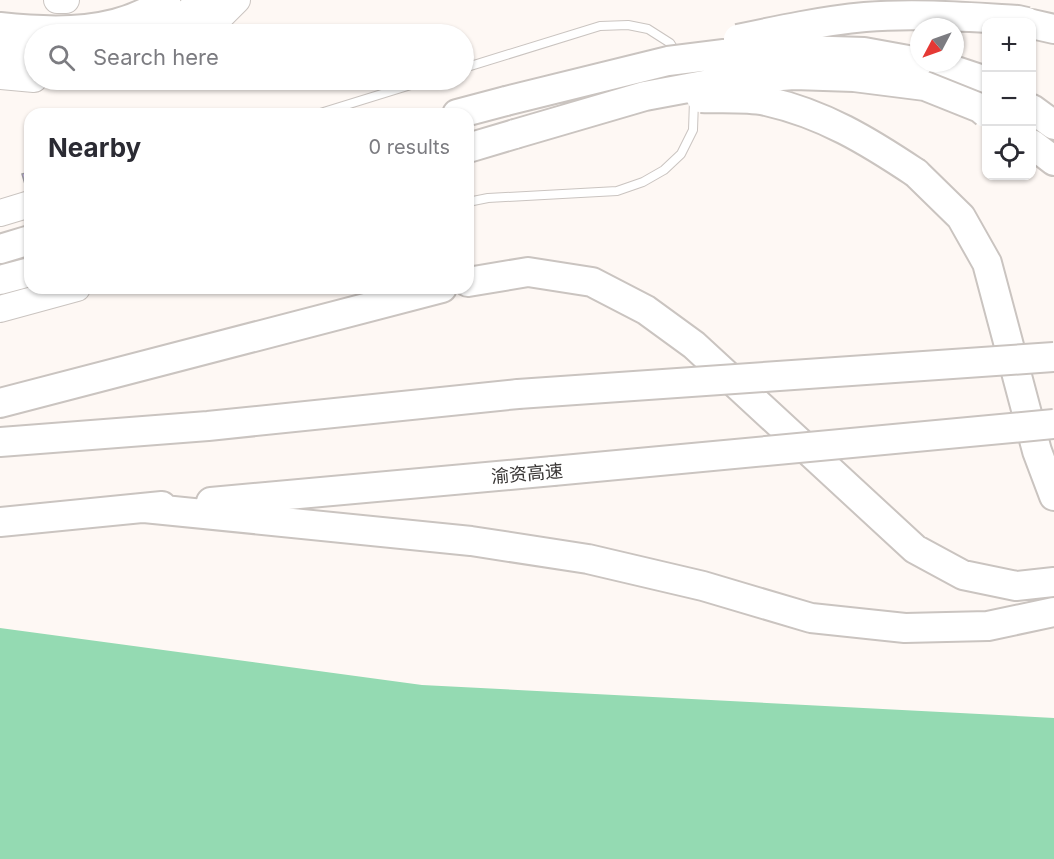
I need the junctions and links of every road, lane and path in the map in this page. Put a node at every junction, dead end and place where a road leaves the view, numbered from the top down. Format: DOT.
graph roads {
  1 [pos="166,0"];
  2 [pos="205,0"];
  3 [pos="237,0"];
  4 [pos="982,18"];
  5 [pos="111,24"];
  6 [pos="173,24"];
  7 [pos="213,24"];
  8 [pos="1036,24"];
  9 [pos="0,27"];
  10 [pos="1054,29"];
  11 [pos="24,30"];
  12 [pos="0,50"];
  13 [pos="24,52"];
  14 [pos="910,60"];
  15 [pos="474,65"];
  16 [pos="681,68"];
  17 [pos="959,72"];
  18 [pos="0,76"];
  19 [pos="24,78"];
  20 [pos="982,79"];
  21 [pos="395,90"];
  22 [pos="645,96"];
  23 [pos="336,108"];
  24 [pos="474,109"];
  25 [pos="982,109"];
  26 [pos="1036,112"];
  27 [pos="1054,125"];
  28 [pos="474,146"];
  29 [pos="1036,147"];
  30 [pos="1054,161"];
  31 [pos="474,201"];
  32 [pos="24,206"];
  33 [pos="0,213"];
  34 [pos="24,242"];
  35 [pos="0,249"];
  36 [pos="24,274"];
  37 [pos="0,280"];
  38 [pos="474,281"];
  39 [pos="55,294"];
  40 [pos="419,294"];
  41 [pos="0,309"];
  42 [pos="1054,357"];
  43 [pos="0,403"];
  44 [pos="1054,424"];
  45 [pos="0,442"];
  46 [pos="1054,496"];
  47 [pos="144,508"];
  48 [pos="0,522"];
  49 [pos="1054,582"];
  50 [pos="1054,612"];
  1 -- 5 [label="highway"];
  2 -- 6 [label="highway"];
  3 -- 7 [label="main road"];
  4 -- 16 [label="highway, bridge"];
  8 -- 10 [label="highway"];
  9 -- 11 [label="highway"];
  12 -- 13 [label="highway"];
  14 -- 16 [label="highway, bridge"];
  15 -- 16 [label="lane"];
  16 -- 24 [label="highway, bridge"];
  16 -- 31 [label="lane"];
  17 -- 20 [label="highway"];
  18 -- 19 [label="main road"];
  21 -- 23 [label="lane"];
  22 -- 25 [label="highway, bridge"];
  22 -- 28 [label="highway, bridge"];
  22 -- 46 [label="highway, bridge"];
  26 -- 27 [label="highway"];
  29 -- 30 [label="highway"];
  32 -- 33 [label="main road"];
  34 -- 35 [label="highway"];
  36 -- 37 [label="highway"];
  38 -- 49 [label="highway"];
  39 -- 41 [label="main road"];
  40 -- 43 [label="highway"];
  42 -- 45 [label="highway, bridge"];
  44 -- 47 [label="highway, 渝资高速, bridge"];
  47 -- 48 [label="highway, 渝资高速"];
  47 -- 50 [label="highway"];
}
